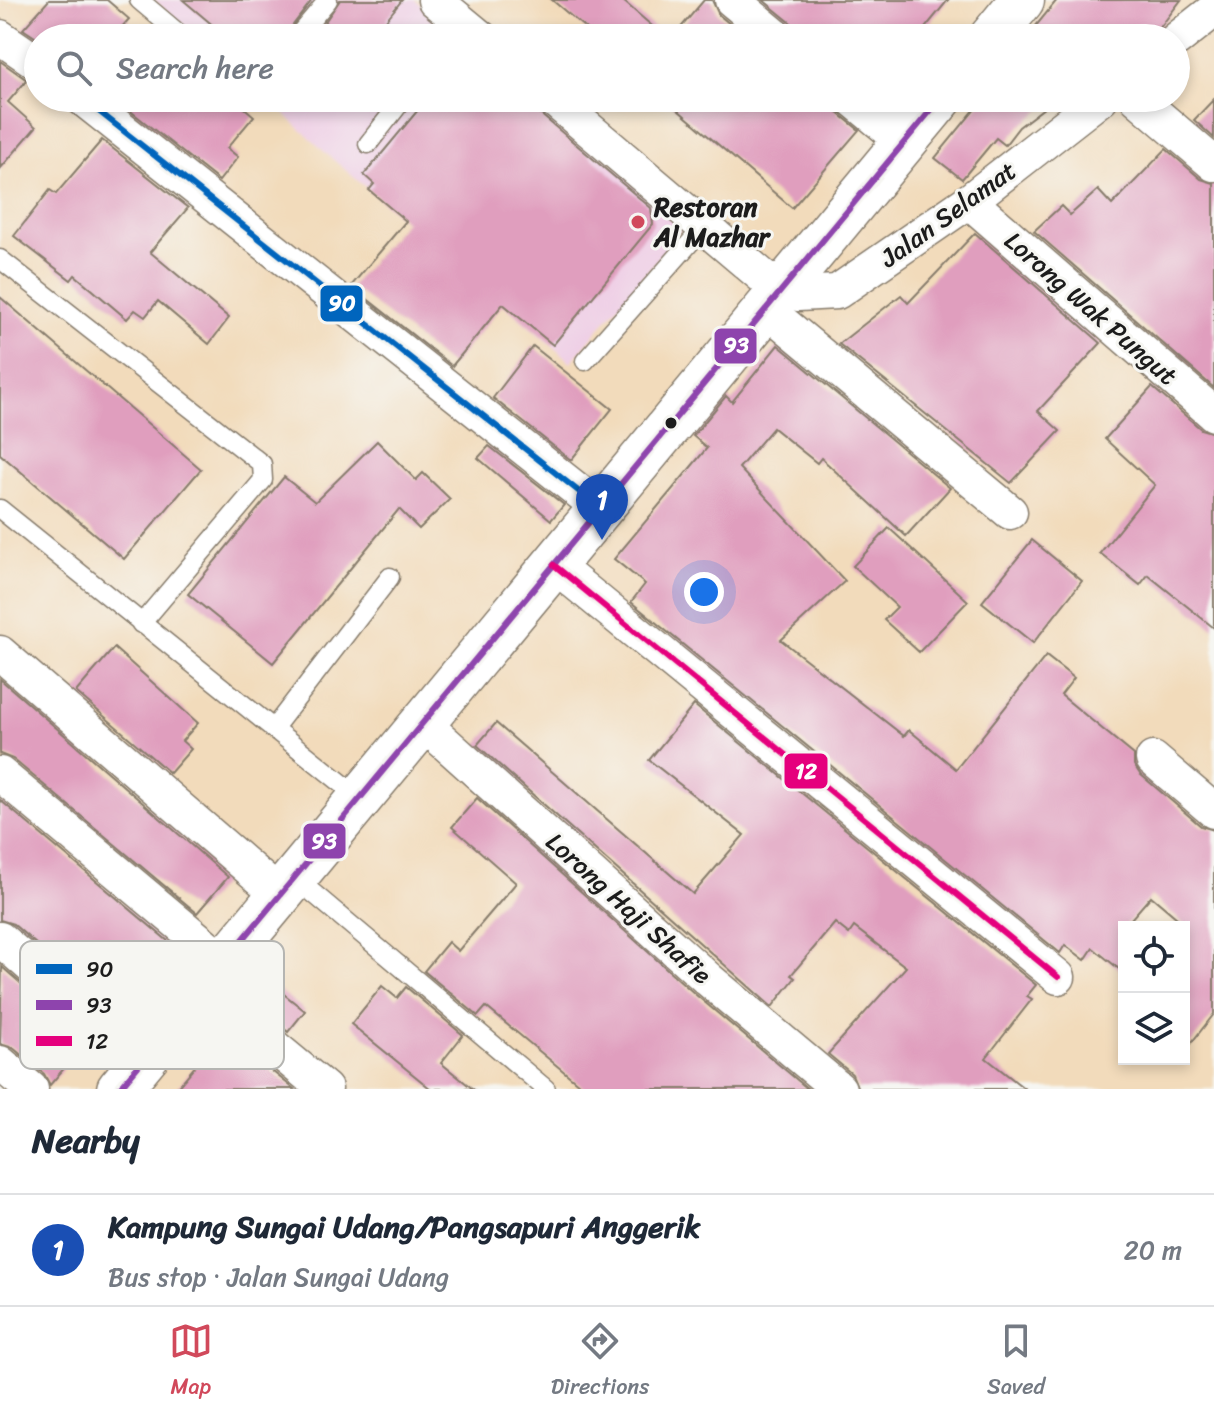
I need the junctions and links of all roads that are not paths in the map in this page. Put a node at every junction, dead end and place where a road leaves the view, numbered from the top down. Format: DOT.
graph roads {
  1 [pos="139,0"];
  2 [pos="328,0"];
  3 [pos="435,0"];
  4 [pos="732,0"];
  5 [pos="1022,0"];
  6 [pos="1214,10"];
  7 [pos="167,24"];
  8 [pos="308,24"];
  9 [pos="457,24"];
  10 [pos="761,24"];
  11 [pos="1002,24"];
  12 [pos="1190,29"];
  13 [pos="0,37"];
  14 [pos="24,53"];
  15 [pos="100,112"];
  16 [pos="393,112"];
  17 [pos="568,112"];
  18 [pos="868,112"];
  19 [pos="929,112"];
  20 [pos="1083,112"];
  21 [pos="1153,112"];
  22 [pos="904,142"];
  23 [pos="368,144"];
  24 [pos="1214,164"];
  25 [pos="969,201"];
  26 [pos="704,227"];
  27 [pos="0,259"];
  28 [pos="773,300"];
  29 [pos="585,361"];
  30 [pos="1214,414"];
  31 [pos="0,509"];
  32 [pos="601,509"];
  33 [pos="1010,512"];
  34 [pos="554,565"];
  35 [pos="390,577"];
  36 [pos="141,624"];
  37 [pos="0,653"];
  38 [pos="423,723"];
  39 [pos="273,729"];
  40 [pos="1153,759"];
  41 [pos="0,774"];
  42 [pos="360,798"];
  43 [pos="1214,811"];
  44 [pos="287,886"];
  45 [pos="0,939"];
  46 [pos="178,941"];
  47 [pos="242,941"];
  48 [pos="20,960"];
  49 [pos="1058,977"];
  50 [pos="284,1047"];
  51 [pos="0,1063"];
  52 [pos="31,1089"];
  53 [pos="325,1089"];
  54 [pos="546,1089"];
  55 [pos="839,1089"];
  1 -- 7 [label="lane"];
  2 -- 8 [label="lane"];
  3 -- 9 [label="street"];
  4 -- 10 [label="street"];
  5 -- 11 [label="street"];
  6 -- 12 [label="street"];
  13 -- 14 [label="street"];
  15 -- 32 [label="street"];
  16 -- 23 [label="lane"];
  17 -- 26 [label="street"];
  18 -- 22 [label="street"];
  19 -- 22 [label="street"];
  20 -- 25 [label="street, Jalan Selamat"];
  21 -- 24 [label="street"];
  22 -- 28 [label="street"];
  25 -- 28 [label="street, Jalan Selamat"];
  25 -- 30 [label="street, Lorong Wak Pungut"];
  26 -- 28 [label="street"];
  26 -- 29 [label="lane"];
  27 -- 36 [label="lane"];
  28 -- 32 [label="street"];
  28 -- 33 [label="street"];
  31 -- 36 [label="lane"];
  32 -- 34 [label="street"];
  34 -- 38 [label="street"];
  34 -- 49 [label="street"];
  35 -- 39 [label="lane"];
  36 -- 39 [label="lane"];
  37 -- 44 [label="street"];
  38 -- 42 [label="street"];
  38 -- 55 [label="street, Lorong Haji Shafie"];
  39 -- 42 [label="lane"];
  40 -- 43 [label="street"];
  41 -- 46 [label="street"];
  42 -- 44 [label="street"];
  44 -- 47 [label="street"];
  44 -- 54 [label="lane"];
  45 -- 48 [label="street"];
  50 -- 53 [label="street"];
  51 -- 52 [label="street"];
}
